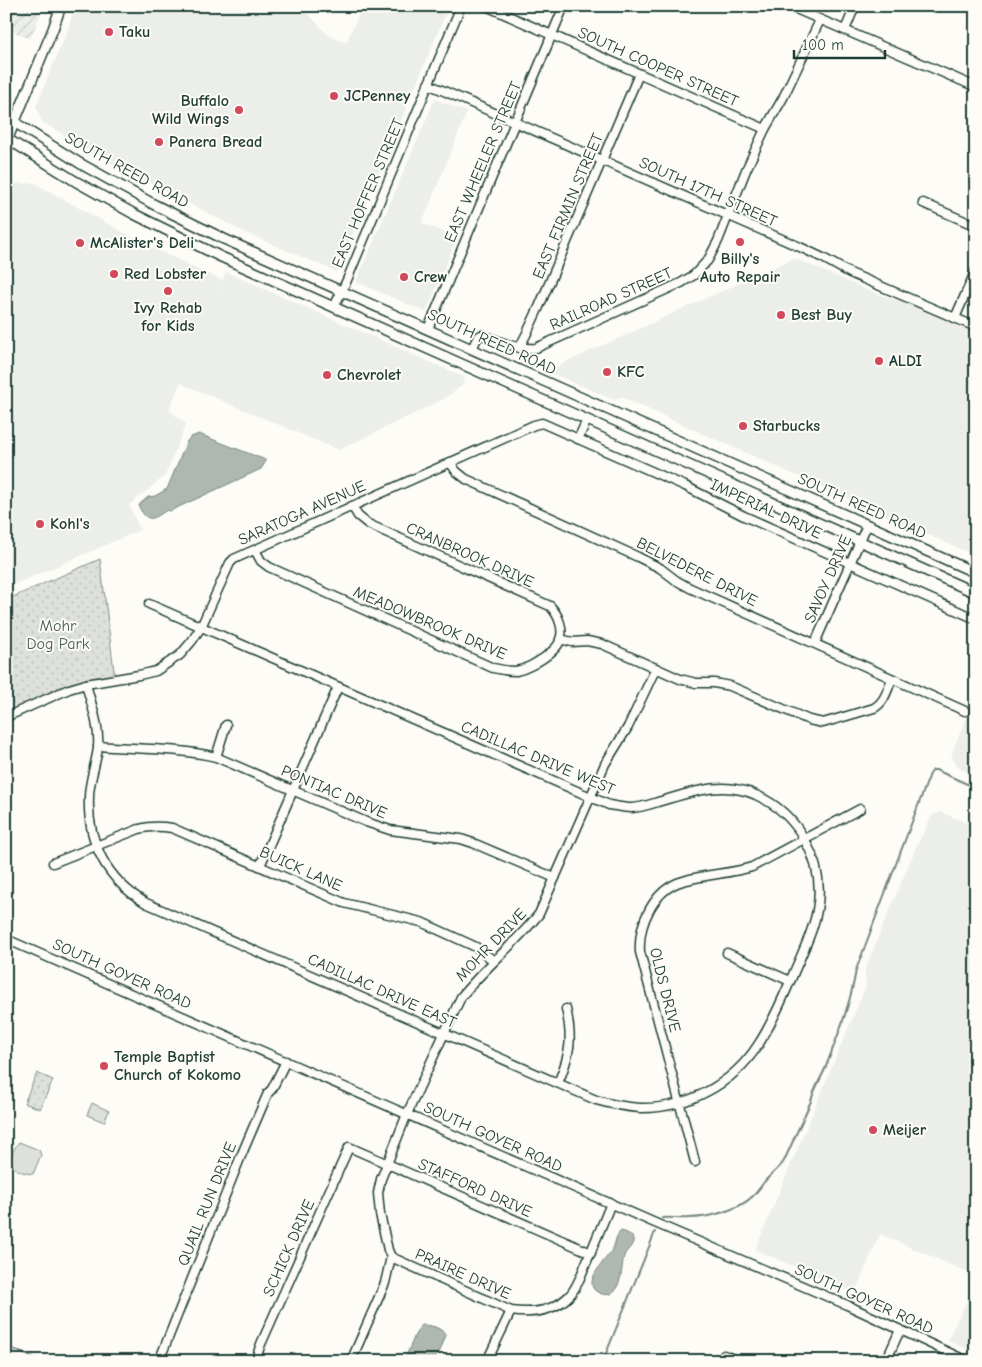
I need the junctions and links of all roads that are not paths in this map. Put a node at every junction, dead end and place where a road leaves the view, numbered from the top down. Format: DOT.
graph roads {
  1 [pos="61,6"];
  2 [pos="461,6"];
  3 [pos="486,6"];
  4 [pos="564,6"];
  5 [pos="789,6"];
  6 [pos="855,6"];
  7 [pos="820,20"];
  8 [pos="845,30"];
  9 [pos="552,35"];
  10 [pos="639,74"];
  11 [pos="428,84"];
  12 [pos="976,87"];
  13 [pos="6,118"];
  14 [pos="514,122"];
  15 [pos="14,123"];
  16 [pos="765,128"];
  17 [pos="7,140"];
  18 [pos="601,160"];
  19 [pos="923,203"];
  20 [pos="728,216"];
  21 [pos="976,226"];
  22 [pos="976,270"];
  23 [pos="342,291"];
  24 [pos="334,306"];
  25 [pos="955,318"];
  26 [pos="976,327"];
  27 [pos="428,329"];
  28 [pos="519,348"];
  29 [pos="472,349"];
  30 [pos="587,420"];
  31 [pos="545,424"];
  32 [pos="578,439"];
  33 [pos="450,462"];
  34 [pos="352,506"];
  35 [pos="867,525"];
  36 [pos="859,541"];
  37 [pos="255,550"];
  38 [pos="850,563"];
  39 [pos="976,573"];
  40 [pos="976,592"];
  41 [pos="149,604"];
  42 [pos="976,619"];
  43 [pos="201,626"];
  44 [pos="560,639"];
  45 [pos="815,643"];
  46 [pos="656,668"];
  47 [pos="892,679"];
  48 [pos="86,684"];
  49 [pos="338,687"];
  50 [pos="965,710"];
  51 [pos="6,717"];
  52 [pos="226,725"];
  53 [pos="98,746"];
  54 [pos="216,757"];
  55 [pos="293,790"];
  56 [pos="590,798"];
  57 [pos="860,808"];
  58 [pos="805,838"];
  59 [pos="96,846"];
  60 [pos="53,863"];
  61 [pos="260,866"];
  62 [pos="555,878"];
  63 [pos="6,939"];
  64 [pos="728,953"];
  65 [pos="494,961"];
  66 [pos="790,982"];
  67 [pos="566,1009"];
  68 [pos="443,1033"];
  69 [pos="286,1061"];
  70 [pos="558,1083"];
  71 [pos="680,1103"];
  72 [pos="407,1114"];
  73 [pos="349,1147"];
  74 [pos="695,1162"];
  75 [pos="387,1165"];
  76 [pos="611,1203"];
  77 [pos="590,1253"];
  78 [pos="391,1257"];
  79 [pos="511,1311"];
  80 [pos="900,1330"];
  81 [pos="724,1354"];
  82 [pos="159,1361"];
  83 [pos="255,1361"];
  84 [pos="351,1361"];
  85 [pos="487,1361"];
  86 [pos="739,1361"];
  87 [pos="886,1361"];
  88 [pos="967,1361"];
  1 -- 15 [label="main road"];
  2 -- 11 [label="street, EAST HOFFER STREET"];
  3 -- 9 [label="street, SOUTH COOPER STREET"];
  4 -- 9 [label="street, EAST WHEELER STREET"];
  5 -- 7 [label="street"];
  6 -- 8 [label="street"];
  7 -- 8 [label="street"];
  7 -- 16 [label="street, RAILROAD STREET"];
  8 -- 12 [label="street"];
  9 -- 10 [label="street, SOUTH COOPER STREET"];
  9 -- 14 [label="street, EAST WHEELER STREET"];
  10 -- 16 [label="street, SOUTH COOPER STREET"];
  10 -- 18 [label="street, EAST FIRMIN STREET"];
  11 -- 14 [label="street, SOUTH 17TH STREET"];
  11 -- 23 [label="street, EAST HOFFER STREET"];
  13 -- 15 [label="main road, SOUTH REED ROAD"];
  14 -- 18 [label="street, SOUTH 17TH STREET"];
  14 -- 27 [label="street, EAST WHEELER STREET"];
  15 -- 17 [label="main road"];
  15 -- 23 [label="main road, SOUTH REED ROAD"];
  16 -- 20 [label="street, RAILROAD STREET"];
  17 -- 24 [label="main road, SOUTH REED ROAD"];
  18 -- 20 [label="street, SOUTH 17TH STREET"];
  18 -- 28 [label="street, EAST FIRMIN STREET"];
  19 -- 21 [label="street"];
  20 -- 25 [label="street, SOUTH 17TH STREET"];
  20 -- 28 [label="street, RAILROAD STREET"];
  22 -- 25 [label="street"];
  23 -- 24 [label="street, EAST HOFFER STREET"];
  23 -- 27 [label="main road, SOUTH REED ROAD"];
  24 -- 30 [label="main road, SOUTH REED ROAD"];
  25 -- 26 [label="street, SOUTH 17TH STREET"];
  27 -- 29 [label="main road, SOUTH REED ROAD"];
  28 -- 29 [label="street"];
  29 -- 35 [label="main road, SOUTH REED ROAD"];
  30 -- 32 [label="street"];
  30 -- 36 [label="main road, SOUTH REED ROAD"];
  31 -- 32 [label="street, IMPERIAL DRIVE"];
  31 -- 33 [label="street, SARATOGA AVENUE"];
  32 -- 38 [label="street, IMPERIAL DRIVE"];
  33 -- 34 [label="street, SARATOGA AVENUE"];
  33 -- 45 [label="street, BELVEDERE DRIVE"];
  34 -- 37 [label="street, SARATOGA AVENUE"];
  34 -- 44 [label="street, CRANBROOK DRIVE"];
  35 -- 36 [label="street, SAVOY DRIVE"];
  35 -- 39 [label="main road, SOUTH REED ROAD"];
  36 -- 38 [label="street, SAVOY DRIVE"];
  36 -- 40 [label="main road, SOUTH REED ROAD"];
  37 -- 43 [label="street, SARATOGA AVENUE"];
  37 -- 44 [label="street, MEADOWBROOK DRIVE"];
  38 -- 42 [label="street, IMPERIAL DRIVE"];
  38 -- 45 [label="street, SAVOY DRIVE"];
  41 -- 43 [label="street, CADILLAC DRIVE WEST"];
  43 -- 48 [label="street, SARATOGA AVENUE"];
  43 -- 49 [label="street, CADILLAC DRIVE WEST"];
  44 -- 46 [label="street"];
  45 -- 47 [label="street, BELVEDERE DRIVE"];
  46 -- 47 [label="street"];
  46 -- 56 [label="street, MOHR DRIVE"];
  47 -- 50 [label="street, BELVEDERE DRIVE"];
  48 -- 51 [label="street, SARATOGA AVENUE"];
  48 -- 53 [label="street, CADILLAC DRIVE EAST"];
  49 -- 55 [label="street"];
  49 -- 56 [label="street, CADILLAC DRIVE WEST"];
  52 -- 54 [label="street"];
  53 -- 54 [label="street, PONTIAC DRIVE"];
  53 -- 59 [label="street, CADILLAC DRIVE EAST"];
  54 -- 55 [label="street, PONTIAC DRIVE"];
  55 -- 61 [label="street"];
  55 -- 62 [label="street, PONTIAC DRIVE"];
  56 -- 58 [label="street, CADILLAC DRIVE WEST"];
  56 -- 62 [label="street, MOHR DRIVE"];
  57 -- 58 [label="street, OLDS DRIVE"];
  58 -- 66 [label="street, CADILLAC DRIVE WEST"];
  58 -- 71 [label="street, OLDS DRIVE"];
  59 -- 60 [label="street, BUICK LANE"];
  59 -- 61 [label="street, BUICK LANE"];
  59 -- 68 [label="street, CADILLAC DRIVE EAST"];
  61 -- 65 [label="street, BUICK LANE"];
  62 -- 65 [label="street, MOHR DRIVE"];
  63 -- 69 [label="street, SOUTH GOYER ROAD"];
  64 -- 66 [label="street"];
  65 -- 68 [label="street, MOHR DRIVE"];
  66 -- 71 [label="street, CADILLAC DRIVE EAST"];
  67 -- 70 [label="street"];
  68 -- 70 [label="street, CADILLAC DRIVE EAST"];
  68 -- 72 [label="street, MOHR DRIVE"];
  69 -- 72 [label="street, SOUTH GOYER ROAD"];
  69 -- 82 [label="street, QUAIL RUN DRIVE"];
  70 -- 71 [label="street, CADILLAC DRIVE EAST"];
  71 -- 74 [label="street, OLDS DRIVE"];
  72 -- 75 [label="street, MOHR DRIVE"];
  72 -- 76 [label="street, SOUTH GOYER ROAD"];
  73 -- 75 [label="street, STAFFORD DRIVE"];
  73 -- 83 [label="street, SCHICK DRIVE"];
  75 -- 77 [label="street, STAFFORD DRIVE"];
  75 -- 78 [label="street, MOHR DRIVE"];
  76 -- 77 [label="street, PRAIRE DRIVE"];
  76 -- 80 [label="street, SOUTH GOYER ROAD"];
  77 -- 79 [label="street, PRAIRE DRIVE"];
  78 -- 79 [label="street, PRAIRE DRIVE"];
  78 -- 84 [label="street, MOHR DRIVE"];
  79 -- 85 [label="street"];
  80 -- 87 [label="street"];
  80 -- 88 [label="street, SOUTH GOYER ROAD"];
  81 -- 86 [label="street"];
}
